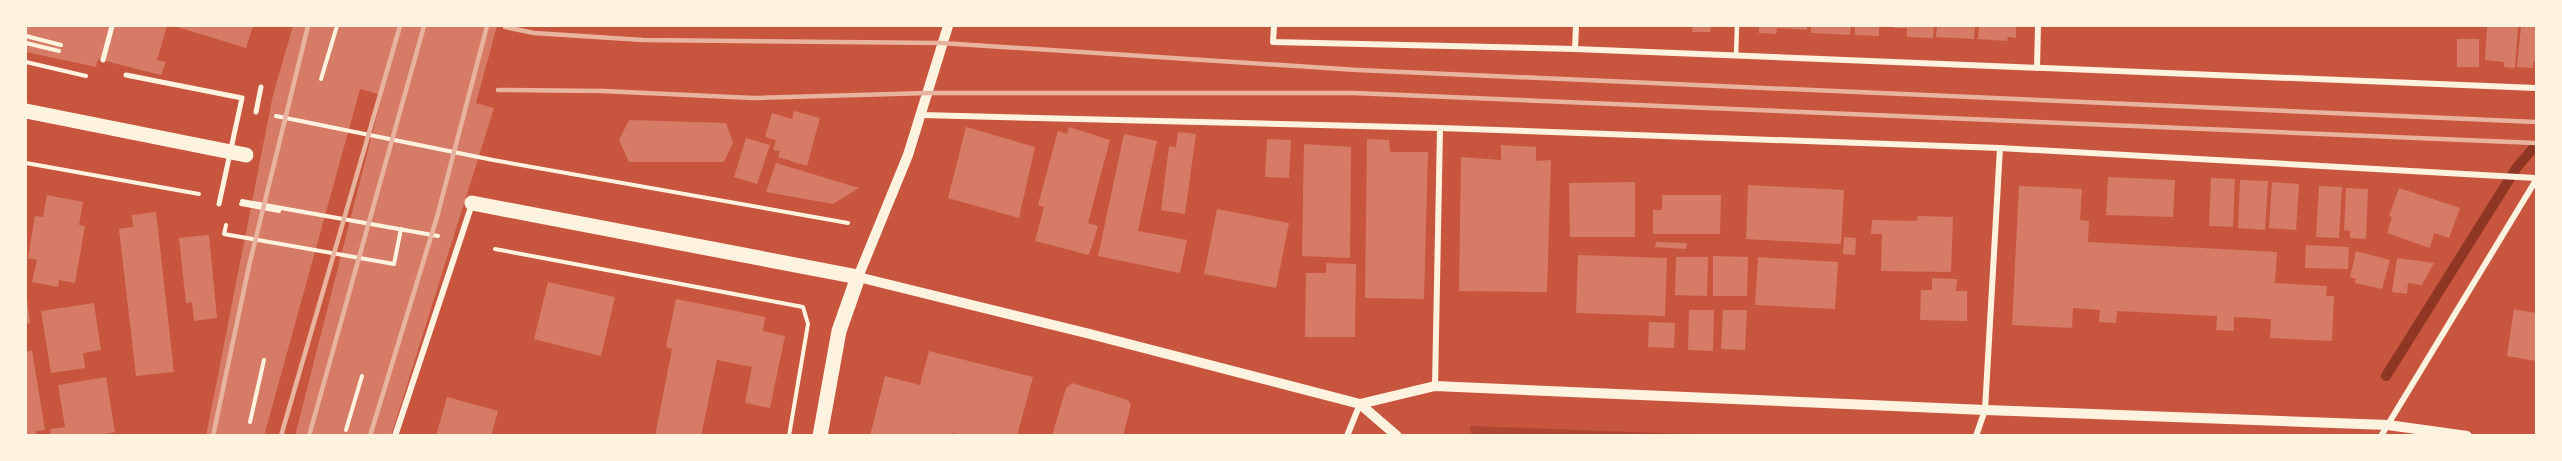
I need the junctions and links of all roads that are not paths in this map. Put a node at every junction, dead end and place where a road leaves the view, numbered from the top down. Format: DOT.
graph roads {
  1 [pos="112,26"];
  2 [pos="948,26"];
  3 [pos="1274,26"];
  4 [pos="1576,26"];
  5 [pos="1737,26"];
  6 [pos="2038,26"];
  7 [pos="1575,49"];
  8 [pos="1736,55"];
  9 [pos="103,60"];
  10 [pos="2037,68"];
  11 [pos="126,75"];
  12 [pos="261,87"];
  13 [pos="2536,88"];
  14 [pos="26,111"];
  15 [pos="256,112"];
  16 [pos="921,114"];
  17 [pos="1440,128"];
  18 [pos="2000,148"];
  19 [pos="246,155"];
  20 [pos="2534,178"];
  21 [pos="472,203"];
  22 [pos="219,204"];
  23 [pos="858,277"];
  24 [pos="1435,386"];
  25 [pos="1360,404"];
  26 [pos="1985,410"];
  27 [pos="2388,425"];
  28 [pos="395,435"];
  29 [pos="820,435"];
  30 [pos="1347,435"];
  31 [pos="1397,435"];
  32 [pos="1976,435"];
  33 [pos="2381,435"];
  34 [pos="2468,435"];
  1 -- 9 [label="street"];
  2 -- 16 [label="street"];
  3 -- 7 [label="street"];
  4 -- 7 [label="street"];
  5 -- 8 [label="lane"];
  6 -- 10 [label="street"];
  7 -- 8 [label="street"];
  8 -- 10 [label="street"];
  10 -- 13 [label="street"];
  11 -- 22 [label="street"];
  12 -- 15 [label="street"];
  14 -- 19 [label="main road"];
  16 -- 17 [label="street"];
  16 -- 23 [label="street"];
  17 -- 18 [label="street"];
  17 -- 24 [label="street"];
  18 -- 20 [label="street"];
  18 -- 26 [label="street"];
  20 -- 27 [label="street"];
  21 -- 23 [label="main road"];
  21 -- 28 [label="street"];
  23 -- 25 [label="street"];
  23 -- 29 [label="main road"];
  24 -- 25 [label="street"];
  24 -- 26 [label="street"];
  25 -- 30 [label="street"];
  25 -- 31 [label="street"];
  26 -- 27 [label="street"];
  26 -- 32 [label="street"];
  27 -- 33 [label="street"];
  27 -- 34 [label="street"];
}
